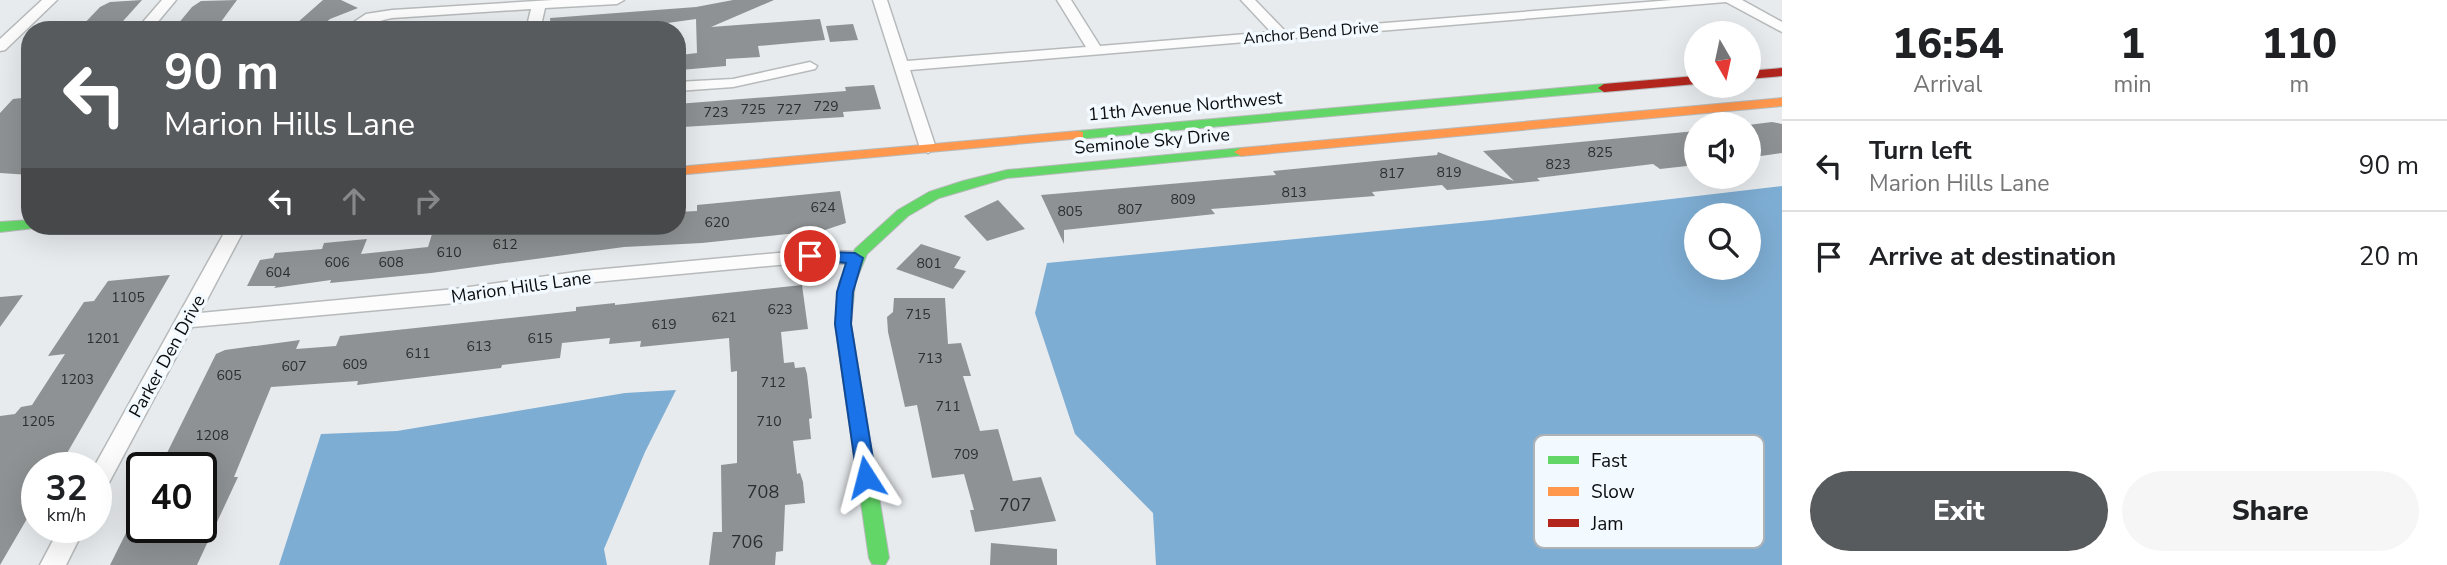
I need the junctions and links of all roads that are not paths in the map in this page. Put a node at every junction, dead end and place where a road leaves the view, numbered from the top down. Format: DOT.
graph roads {
  1 [pos="50,0"];
  2 [pos="169,0"];
  3 [pos="617,0"];
  4 [pos="880,0"];
  5 [pos="1064,0"];
  6 [pos="1248,0"];
  7 [pos="1721,0"];
  8 [pos="1732,0"];
  9 [pos="539,5"];
  10 [pos="28,21"];
  11 [pos="151,21"];
  12 [pos="364,21"];
  13 [pos="535,21"];
  14 [pos="21,27"];
  15 [pos="1782,28"];
  16 [pos="1282,36"];
  17 [pos="0,47"];
  18 [pos="1096,51"];
  19 [pos="810,66"];
  20 [pos="901,66"];
  21 [pos="1782,72"];
  22 [pos="1761,74"];
  23 [pos="1684,81"];
  24 [pos="686,86"];
  25 [pos="1782,102"];
  26 [pos="928,148"];
  27 [pos="686,170"];
  28 [pos="21,226"];
  29 [pos="0,227"];
  30 [pos="232,235"];
  31 [pos="855,258"];
  32 [pos="186,321"];
  33 [pos="112,456"];
  34 [pos="65,543"];
  35 [pos="879,558"];
  36 [pos="52,565"];
  1 -- 10 [label="street"];
  2 -- 11 [label="street"];
  3 -- 9 [label="street"];
  4 -- 20 [label="street"];
  5 -- 18 [label="street"];
  6 -- 16 [label="street"];
  7 -- 16 [label="street, Anchor Bend Drive"];
  8 -- 15 [label="street"];
  9 -- 12 [label="street"];
  9 -- 13 [label="street"];
  14 -- 17 [label="street"];
  16 -- 18 [label="street, Anchor Bend Drive"];
  18 -- 20 [label="street, Anchor Bend Drive"];
  19 -- 24 [label="street"];
  20 -- 26 [label="street"];
  21 -- 22 [label="street"];
  23 -- 26 [label="street, 11th Avenue Northwest"];
  25 -- 31 [label="street, Seminole Sky Drive"];
  26 -- 27 [label="street, 11th Avenue Northwest"];
  28 -- 29 [label="street"];
  30 -- 32 [label="street, Parker Den Drive"];
  31 -- 32 [label="street, Marion Hills Lane"];
  31 -- 35 [label="street, Seminole Sky Drive"];
  32 -- 33 [label="street, Parker Den Drive"];
  34 -- 36 [label="street"];
}
